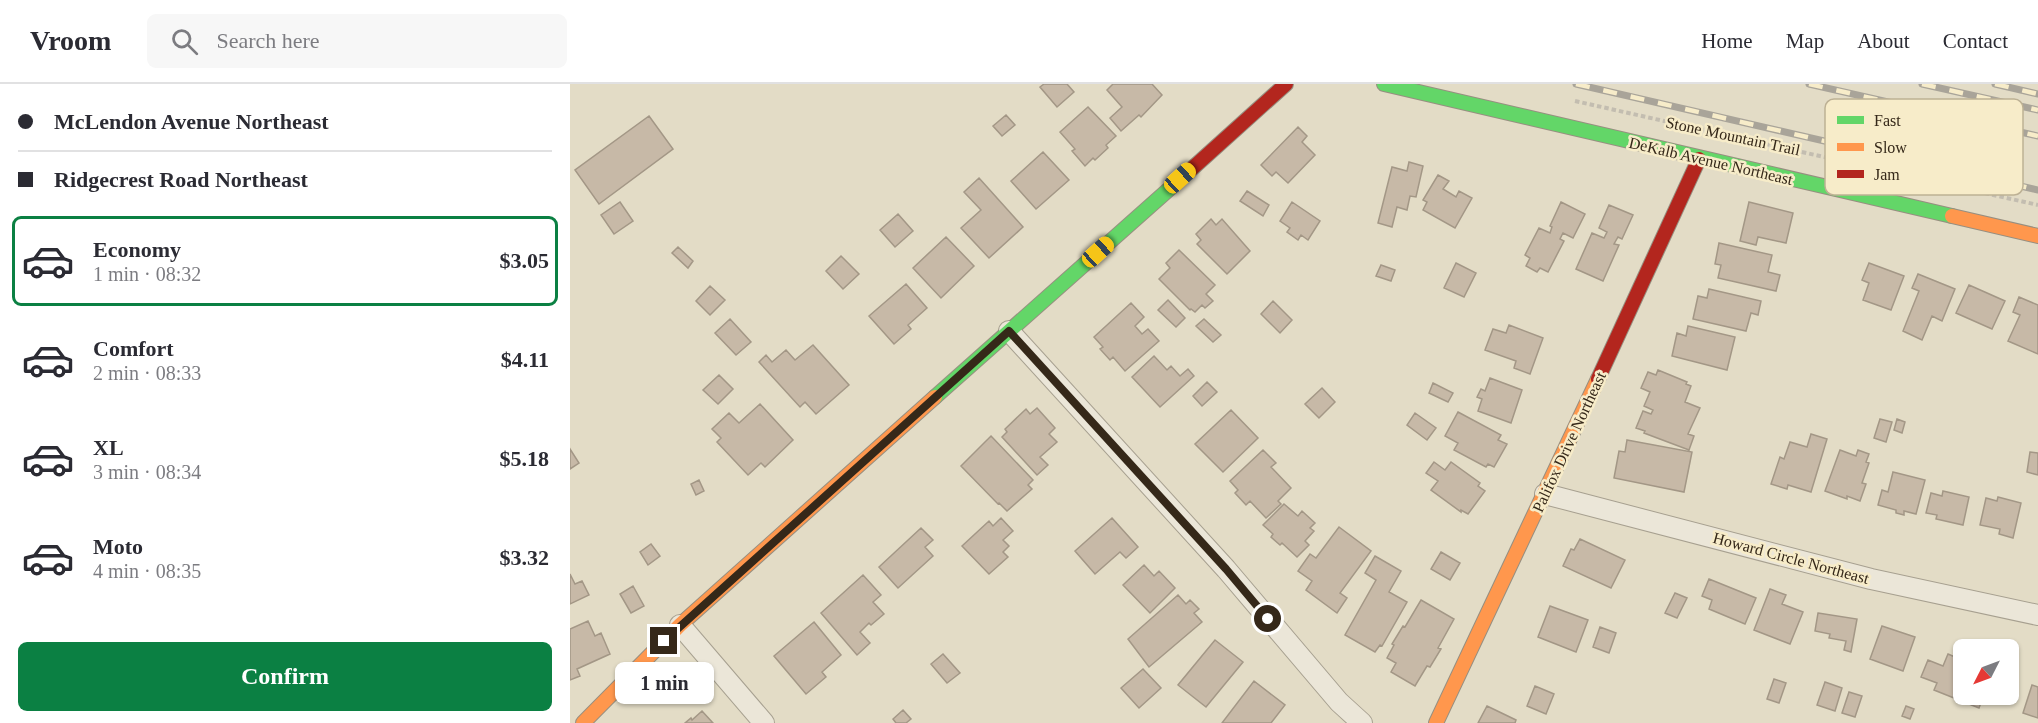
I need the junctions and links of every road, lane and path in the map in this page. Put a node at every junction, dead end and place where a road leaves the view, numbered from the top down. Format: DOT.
graph roads {
  1 [pos="1286,84"];
  2 [pos="1384,84"];
  3 [pos="1572,101"];
  4 [pos="1825,157"];
  5 [pos="1699,159"];
  6 [pos="1825,188"];
  7 [pos="1857,195"];
  8 [pos="1993,195"];
  9 [pos="2038,205"];
  10 [pos="2038,236"];
  11 [pos="1009,331"];
  12 [pos="1545,494"];
  13 [pos="2038,615"];
  14 [pos="680,625"];
  15 [pos="583,723"];
  16 [pos="764,723"];
  17 [pos="1362,723"];
  18 [pos="1436,723"];
  1 -- 11 [label="street"];
  2 -- 5 [label="street, DeKalb Avenue Northeast"];
  3 -- 4 [label="path, Stone Mountain Trail"];
  5 -- 6 [label="street, DeKalb Avenue Northeast"];
  5 -- 12 [label="street, Palifox Drive Northeast"];
  7 -- 10 [label="street, DeKalb Avenue Northeast"];
  8 -- 9 [label="path, Stone Mountain Trail"];
  11 -- 14 [label="street"];
  11 -- 17 [label="street"];
  12 -- 13 [label="street, Howard Circle Northeast"];
  12 -- 18 [label="street, Palifox Drive Northeast"];
  14 -- 15 [label="street"];
  14 -- 16 [label="street"];
}
